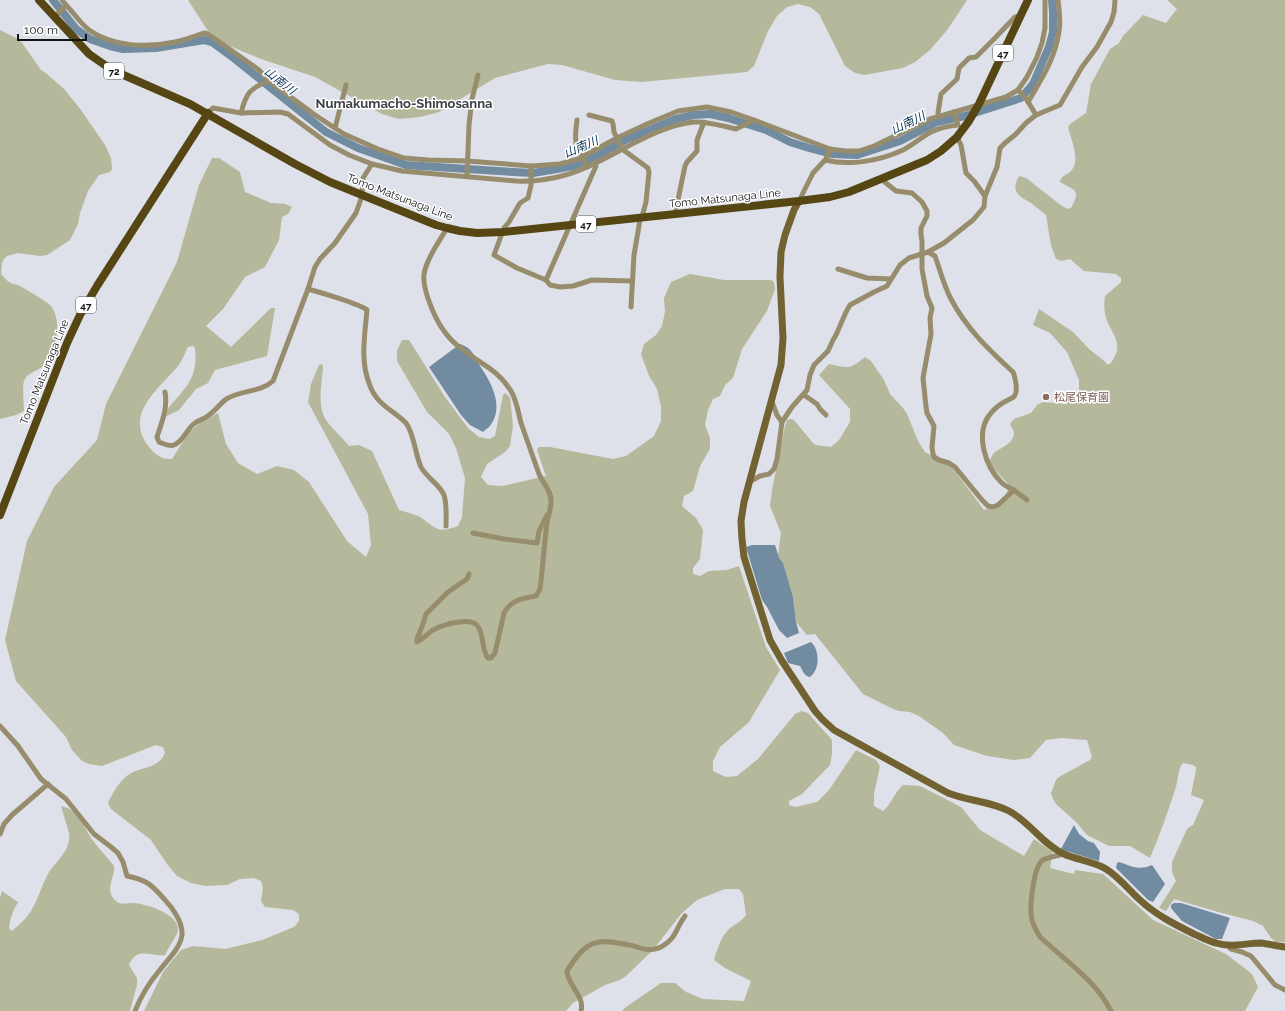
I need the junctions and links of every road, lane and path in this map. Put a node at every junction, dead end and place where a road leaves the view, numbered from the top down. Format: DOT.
graph roads {
  1 [pos="39,0"];
  2 [pos="62,0"];
  3 [pos="1028,0"];
  4 [pos="1045,0"];
  5 [pos="1058,0"];
  6 [pos="1115,0"];
  7 [pos="66,6"];
  8 [pos="57,15"];
  9 [pos="1020,16"];
  10 [pos="478,75"];
  11 [pos="268,81"];
  12 [pos="346,85"];
  13 [pos="1019,91"];
  14 [pos="1028,101"];
  15 [pos="978,106"];
  16 [pos="208,113"];
  17 [pos="241,113"];
  18 [pos="954,113"];
  19 [pos="589,115"];
  20 [pos="1036,115"];
  21 [pos="939,116"];
  22 [pos="577,120"];
  23 [pos="752,120"];
  24 [pos="704,122"];
  25 [pos="335,128"];
  26 [pos="957,137"];
  27 [pos="617,139"];
  28 [pos="621,147"];
  29 [pos="829,149"];
  30 [pos="826,160"];
  31 [pos="585,161"];
  32 [pos="467,162"];
  33 [pos="594,163"];
  34 [pos="372,164"];
  35 [pos="531,167"];
  36 [pos="467,175"];
  37 [pos="881,179"];
  38 [pos="531,180"];
  39 [pos="362,196"];
  40 [pos="985,196"];
  41 [pos="799,201"];
  42 [pos="675,214"];
  43 [pos="641,218"];
  44 [pos="570,225"];
  45 [pos="447,228"];
  46 [pos="503,232"];
  47 [pos="925,253"];
  48 [pos="838,269"];
  49 [pos="891,279"];
  50 [pos="546,280"];
  51 [pos="632,281"];
  52 [pos="308,289"];
  53 [pos="631,307"];
  54 [pos="165,392"];
  55 [pos="804,395"];
  56 [pos="772,402"];
  57 [pos="826,415"];
  58 [pos="782,422"];
  59 [pos="749,482"];
  60 [pos="1014,490"];
  61 [pos="1027,500"];
  62 [pos="550,509"];
  63 [pos="0,515"];
  64 [pos="446,526"];
  65 [pos="473,533"];
  66 [pos="470,574"];
  67 [pos="0,726"];
  68 [pos="48,784"];
  69 [pos="0,834"];
  70 [pos="1064,854"];
  71 [pos="685,916"];
  72 [pos="1228,946"];
  73 [pos="1285,948"];
  74 [pos="1285,990"];
  75 [pos="135,1011"];
  76 [pos="581,1011"];
  77 [pos="1111,1011"];
  1 -- 8 [label="main road, 72"];
  2 -- 7 [label="street"];
  3 -- 9 [label="main road, Tomo Matsunaga Line / 47"];
  4 -- 13 [label="street"];
  5 -- 14 [label="street"];
  6 -- 20 [label="street"];
  7 -- 8 [label="street"];
  7 -- 11 [label="street"];
  8 -- 16 [label="main road, 72"];
  9 -- 15 [label="main road, Tomo Matsunaga Line / 47"];
  9 -- 21 [label="street"];
  10 -- 32 [label="street"];
  11 -- 17 [label="street"];
  11 -- 25 [label="street"];
  12 -- 25 [label="street"];
  13 -- 14 [label="street"];
  13 -- 15 [label="street"];
  14 -- 20 [label="street"];
  15 -- 18 [label="street"];
  15 -- 26 [label="main road, Tomo Matsunaga Line / 47"];
  16 -- 17 [label="street"];
  16 -- 39 [label="main road, Tomo Matsunaga Line / 47"];
  16 -- 63 [label="main road, Tomo Matsunaga Line / 47"];
  17 -- 34 [label="street"];
  18 -- 21 [label="street"];
  18 -- 30 [label="street"];
  19 -- 27 [label="street"];
  20 -- 40 [label="street"];
  21 -- 29 [label="street"];
  22 -- 31 [label="street"];
  23 -- 24 [label="street"];
  23 -- 27 [label="street"];
  23 -- 29 [label="street"];
  24 -- 28 [label="street"];
  24 -- 42 [label="street"];
  25 -- 32 [label="street"];
  26 -- 37 [label="main road, Tomo Matsunaga Line / 47"];
  26 -- 40 [label="street"];
  27 -- 28 [label="street"];
  27 -- 31 [label="street"];
  28 -- 33 [label="street"];
  28 -- 43 [label="street"];
  29 -- 30 [label="street"];
  30 -- 41 [label="street"];
  31 -- 33 [label="street"];
  31 -- 35 [label="street"];
  31 -- 38 [label="street"];
  32 -- 35 [label="street"];
  32 -- 36 [label="street"];
  33 -- 44 [label="street"];
  34 -- 36 [label="street"];
  34 -- 39 [label="street"];
  35 -- 38 [label="street"];
  36 -- 38 [label="street"];
  37 -- 41 [label="main road, Tomo Matsunaga Line / 47"];
  37 -- 47 [label="street"];
  38 -- 46 [label="street"];
  39 -- 45 [label="main road, Tomo Matsunaga Line / 47"];
  39 -- 52 [label="street"];
  40 -- 47 [label="street"];
  41 -- 42 [label="main road, Tomo Matsunaga Line / 47"];
  41 -- 56 [label="street"];
  42 -- 43 [label="main road, Tomo Matsunaga Line / 47"];
  43 -- 44 [label="main road, Tomo Matsunaga Line / 47"];
  43 -- 51 [label="street"];
  44 -- 46 [label="main road, Tomo Matsunaga Line / 47"];
  44 -- 50 [label="street"];
  45 -- 46 [label="main road, Tomo Matsunaga Line / 47"];
  45 -- 62 [label="street"];
  46 -- 50 [label="street"];
  47 -- 49 [label="street"];
  47 -- 60 [label="street"];
  47 -- 60 [label="street"];
  48 -- 49 [label="street"];
  49 -- 55 [label="street"];
  50 -- 51 [label="street"];
  51 -- 53 [label="street"];
  52 -- 54 [label="street"];
  52 -- 64 [label="street"];
  55 -- 57 [label="street"];
  55 -- 58 [label="street"];
  56 -- 58 [label="street"];
  56 -- 59 [label="street"];
  58 -- 59 [label="street"];
  59 -- 70 [label="street"];
  60 -- 61 [label="street"];
  62 -- 65 [label="street"];
  62 -- 66 [label="street"];
  67 -- 68 [label="street"];
  68 -- 69 [label="street"];
  68 -- 75 [label="street"];
  70 -- 72 [label="street"];
  70 -- 77 [label="street"];
  71 -- 76 [label="street"];
  72 -- 73 [label="street"];
  72 -- 74 [label="street"];
}
